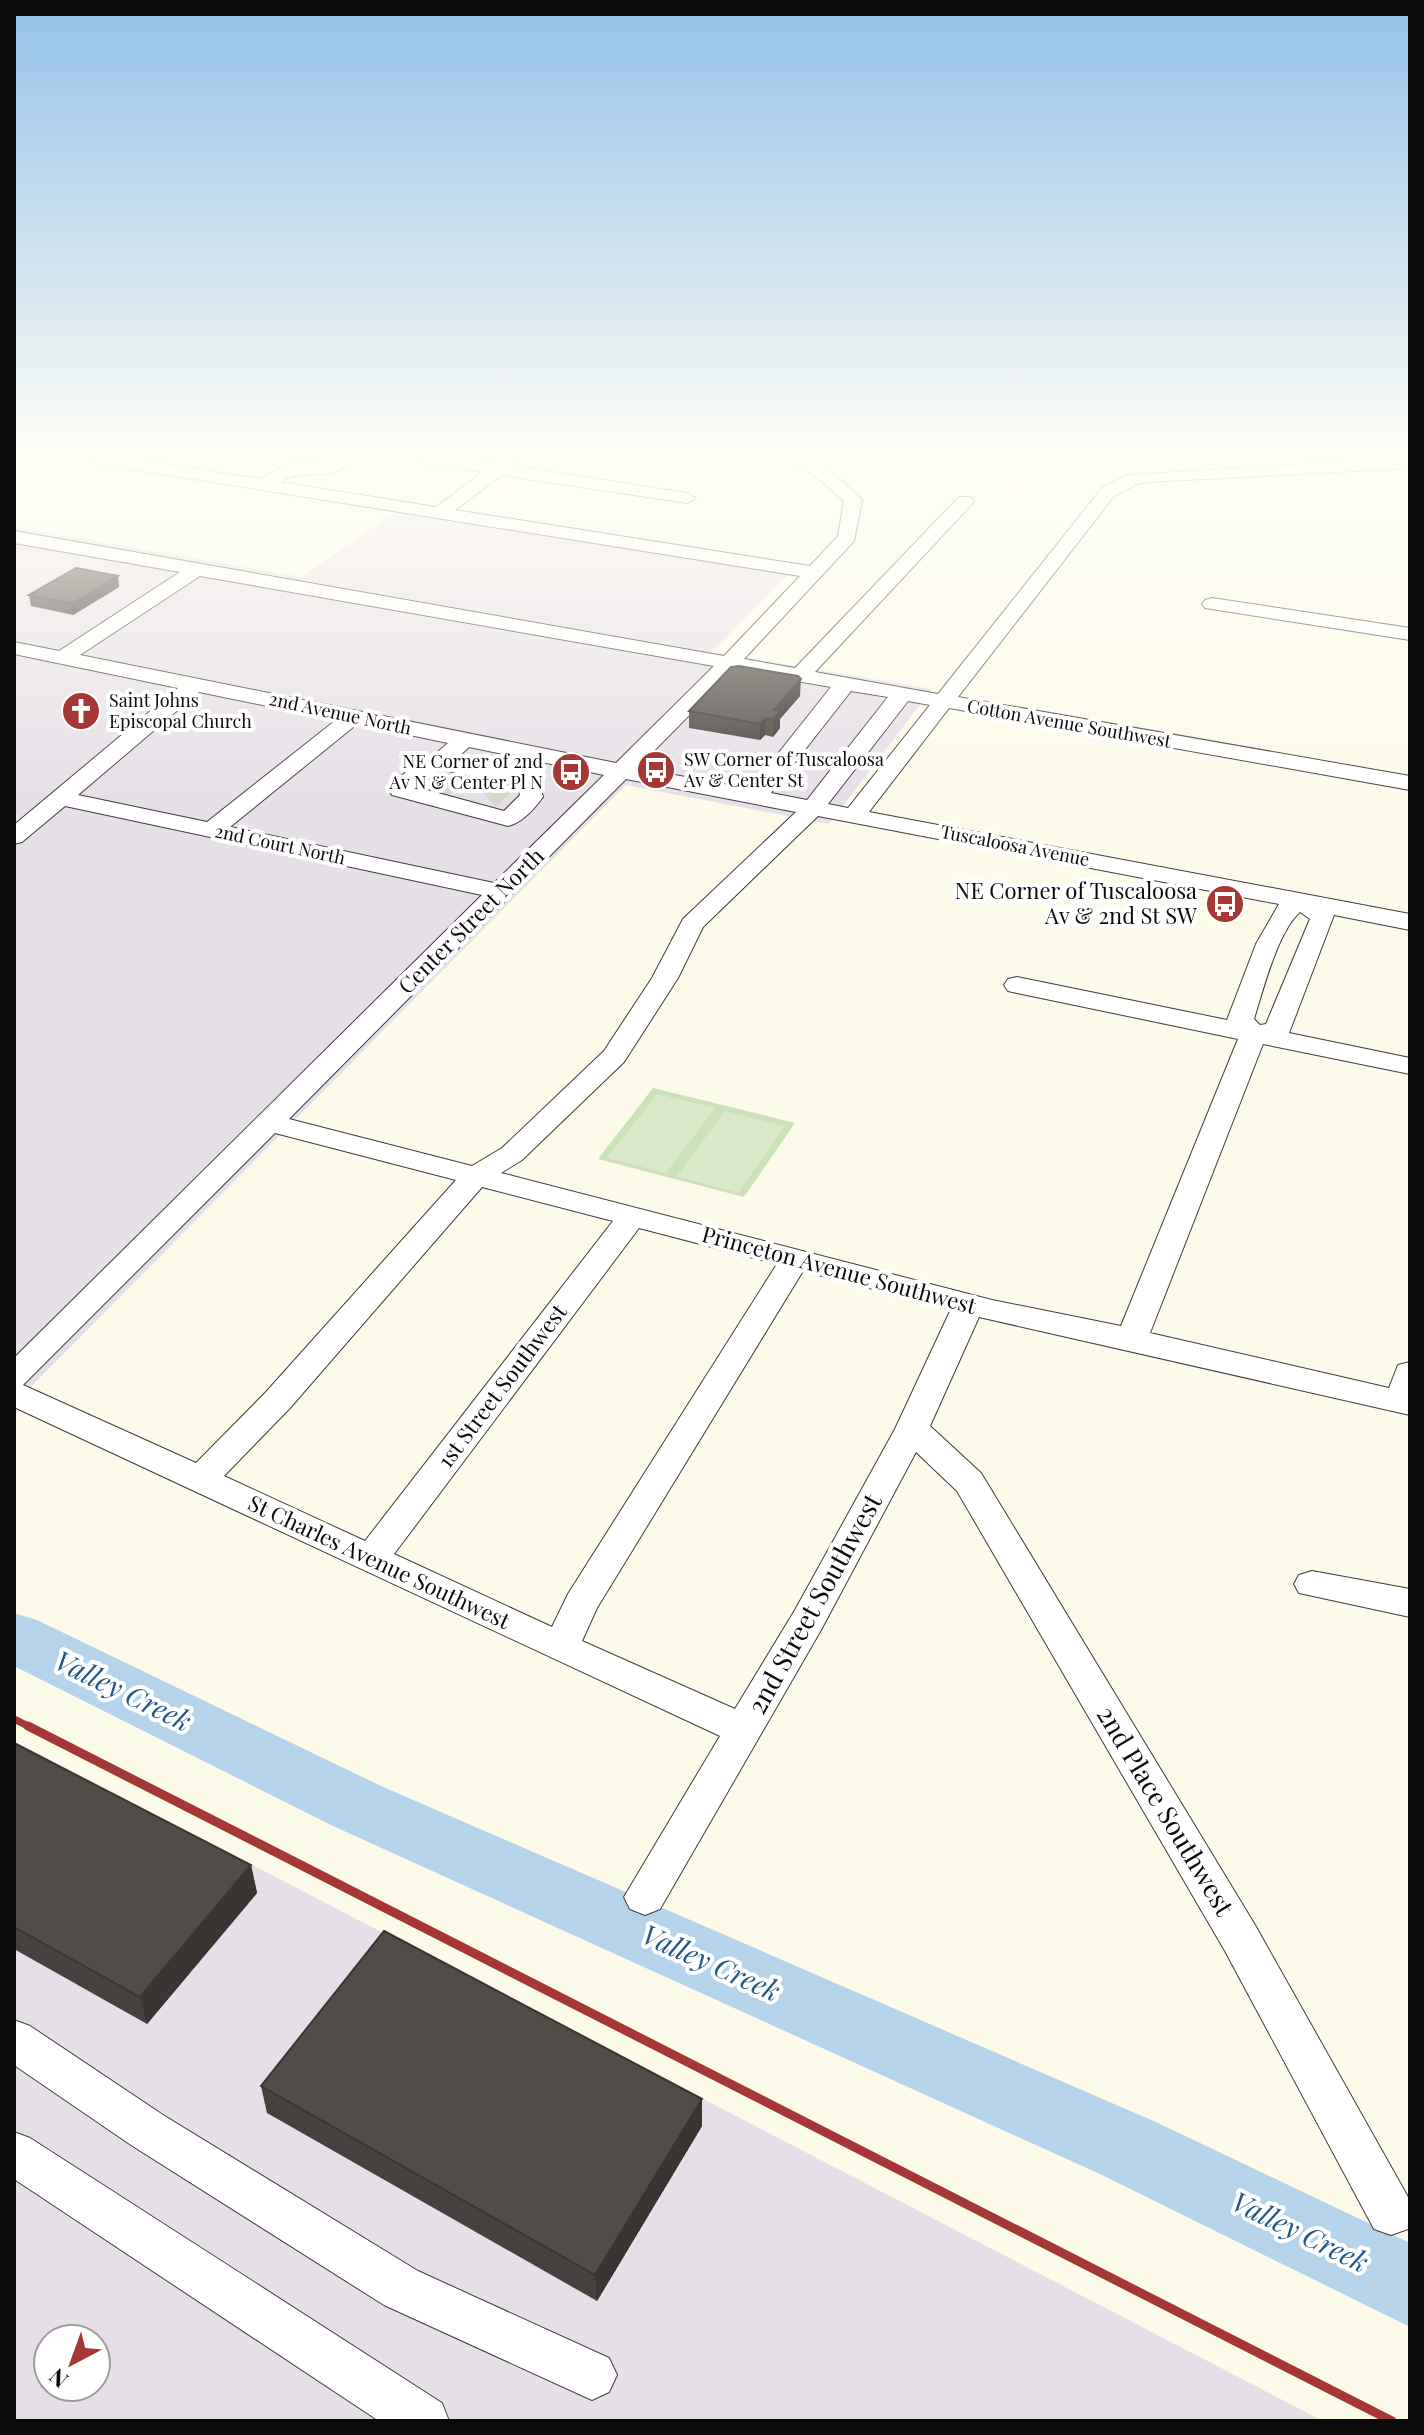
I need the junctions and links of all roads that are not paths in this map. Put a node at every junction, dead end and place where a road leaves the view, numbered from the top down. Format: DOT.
graph roads {
  1 [pos="194,572"];
  2 [pos="205,572"];
  3 [pos="814,572"];
  4 [pos="898,572"];
  5 [pos="1046,572"];
  6 [pos="1212,604"];
  7 [pos="1410,634"];
  8 [pos="14,648"];
  9 [pos="62,658"];
  10 [pos="728,664"];
  11 [pos="799,676"];
  12 [pos="195,684"];
  13 [pos="845,684"];
  14 [pos="902,694"];
  15 [pos="944,702"];
  16 [pos="354,716"];
  17 [pos="465,739"];
  18 [pos="533,753"];
  19 [pos="452,766"];
  20 [pos="620,771"];
  21 [pos="507,778"];
  22 [pos="1410,783"];
  23 [pos="532,797"];
  24 [pos="756,797"];
  25 [pos="61,798"];
  26 [pos="584,807"];
  27 [pos="813,808"];
  28 [pos="854,815"];
  29 [pos="508,819"];
  30 [pos="212,830"];
  31 [pos="560,832"];
  32 [pos="14,837"];
  33 [pos="500,892"];
  34 [pos="1306,903"];
  35 [pos="1410,922"];
  36 [pos="1017,985"];
  37 [pos="1253,1034"];
  38 [pos="1410,1066"];
  39 [pos="271,1123"];
  40 [pos="476,1176"];
  41 [pos="632,1216"];
  42 [pos="795,1259"];
  43 [pos="969,1304"];
  44 [pos="1132,1339"];
  45 [pos="14,1377"];
  46 [pos="1407,1393"];
  47 [pos="14,1394"];
  48 [pos="912,1429"];
  49 [pos="202,1478"];
  50 [pos="372,1557"];
  51 [pos="1312,1584"];
  52 [pos="1410,1603"];
  53 [pos="560,1648"];
  54 [pos="744,1730"];
  55 [pos="645,1897"];
  56 [pos="14,2040"];
  57 [pos="14,2153"];
  58 [pos="1391,2213"];
  59 [pos="592,2375"];
  60 [pos="424,2421"];
  1 -- 9 [label="street"];
  2 -- 10 [label="street, Cotton Avenue Southwest"];
  3 -- 10 [label="street, Center Street North"];
  4 -- 11 [label="street"];
  5 -- 15 [label="street"];
  6 -- 7 [label="street"];
  8 -- 9 [label="street, 2nd Avenue North"];
  9 -- 12 [label="street, 2nd Avenue North"];
  10 -- 11 [label="street, Cotton Avenue Southwest"];
  10 -- 20 [label="street, Center Street North"];
  11 -- 13 [label="street, Cotton Avenue Southwest"];
  12 -- 16 [label="street, 2nd Avenue North"];
  12 -- 25 [label="street"];
  13 -- 14 [label="street, Cotton Avenue Southwest"];
  13 -- 24 [label="street"];
  14 -- 15 [label="street, Cotton Avenue Southwest"];
  14 -- 27 [label="street"];
  15 -- 22 [label="street, Cotton Avenue Southwest"];
  15 -- 28 [label="street"];
  16 -- 17 [label="street, 2nd Avenue North"];
  16 -- 30 [label="street"];
  17 -- 18 [label="street, 2nd Avenue North"];
  17 -- 19 [label="street"];
  18 -- 20 [label="street, 2nd Avenue North"];
  18 -- 21 [label="street"];
  19 -- 21 [label="street"];
  19 -- 29 [label="street"];
  20 -- 24 [label="street, Tuscaloosa Avenue"];
  20 -- 26 [label="street, Center Street North"];
  21 -- 23 [label="street"];
  23 -- 26 [label="street"];
  23 -- 29 [label="street"];
  24 -- 27 [label="street, Tuscaloosa Avenue"];
  25 -- 30 [label="street, 2nd Court North"];
  25 -- 32 [label="street"];
  26 -- 31 [label="street, Center Street North"];
  27 -- 28 [label="street, Tuscaloosa Avenue"];
  27 -- 40 [label="street"];
  28 -- 34 [label="street, Tuscaloosa Avenue"];
  29 -- 31 [label="street"];
  30 -- 33 [label="street, 2nd Court North"];
  31 -- 33 [label="street, Center Street North"];
  33 -- 39 [label="street, Center Street North"];
  34 -- 35 [label="street, Tuscaloosa Avenue"];
  34 -- 37 [label="street"];
  34 -- 37 [label="street"];
  36 -- 37 [label="street"];
  37 -- 38 [label="street"];
  37 -- 44 [label="street"];
  39 -- 40 [label="street, Princeton Avenue Southwest"];
  39 -- 45 [label="street, Center Street North"];
  40 -- 41 [label="street, Princeton Avenue Southwest"];
  40 -- 49 [label="street"];
  41 -- 42 [label="street, Princeton Avenue Southwest"];
  41 -- 50 [label="street, 1st Street Southwest"];
  42 -- 43 [label="street, Princeton Avenue Southwest"];
  42 -- 53 [label="street"];
  43 -- 44 [label="street, Princeton Avenue Southwest"];
  43 -- 48 [label="street, 2nd Street Southwest"];
  44 -- 46 [label="street, Princeton Avenue Southwest"];
  47 -- 49 [label="street, St Charles Avenue Southwest"];
  48 -- 54 [label="street, 2nd Street Southwest"];
  48 -- 58 [label="street, 2nd Place Southwest"];
  49 -- 50 [label="street, St Charles Avenue Southwest"];
  50 -- 53 [label="street, St Charles Avenue Southwest"];
  51 -- 52 [label="street"];
  53 -- 54 [label="street, St Charles Avenue Southwest"];
  54 -- 55 [label="street, 2nd Street Southwest"];
  56 -- 59 [label="street"];
  57 -- 60 [label="street"];
}
